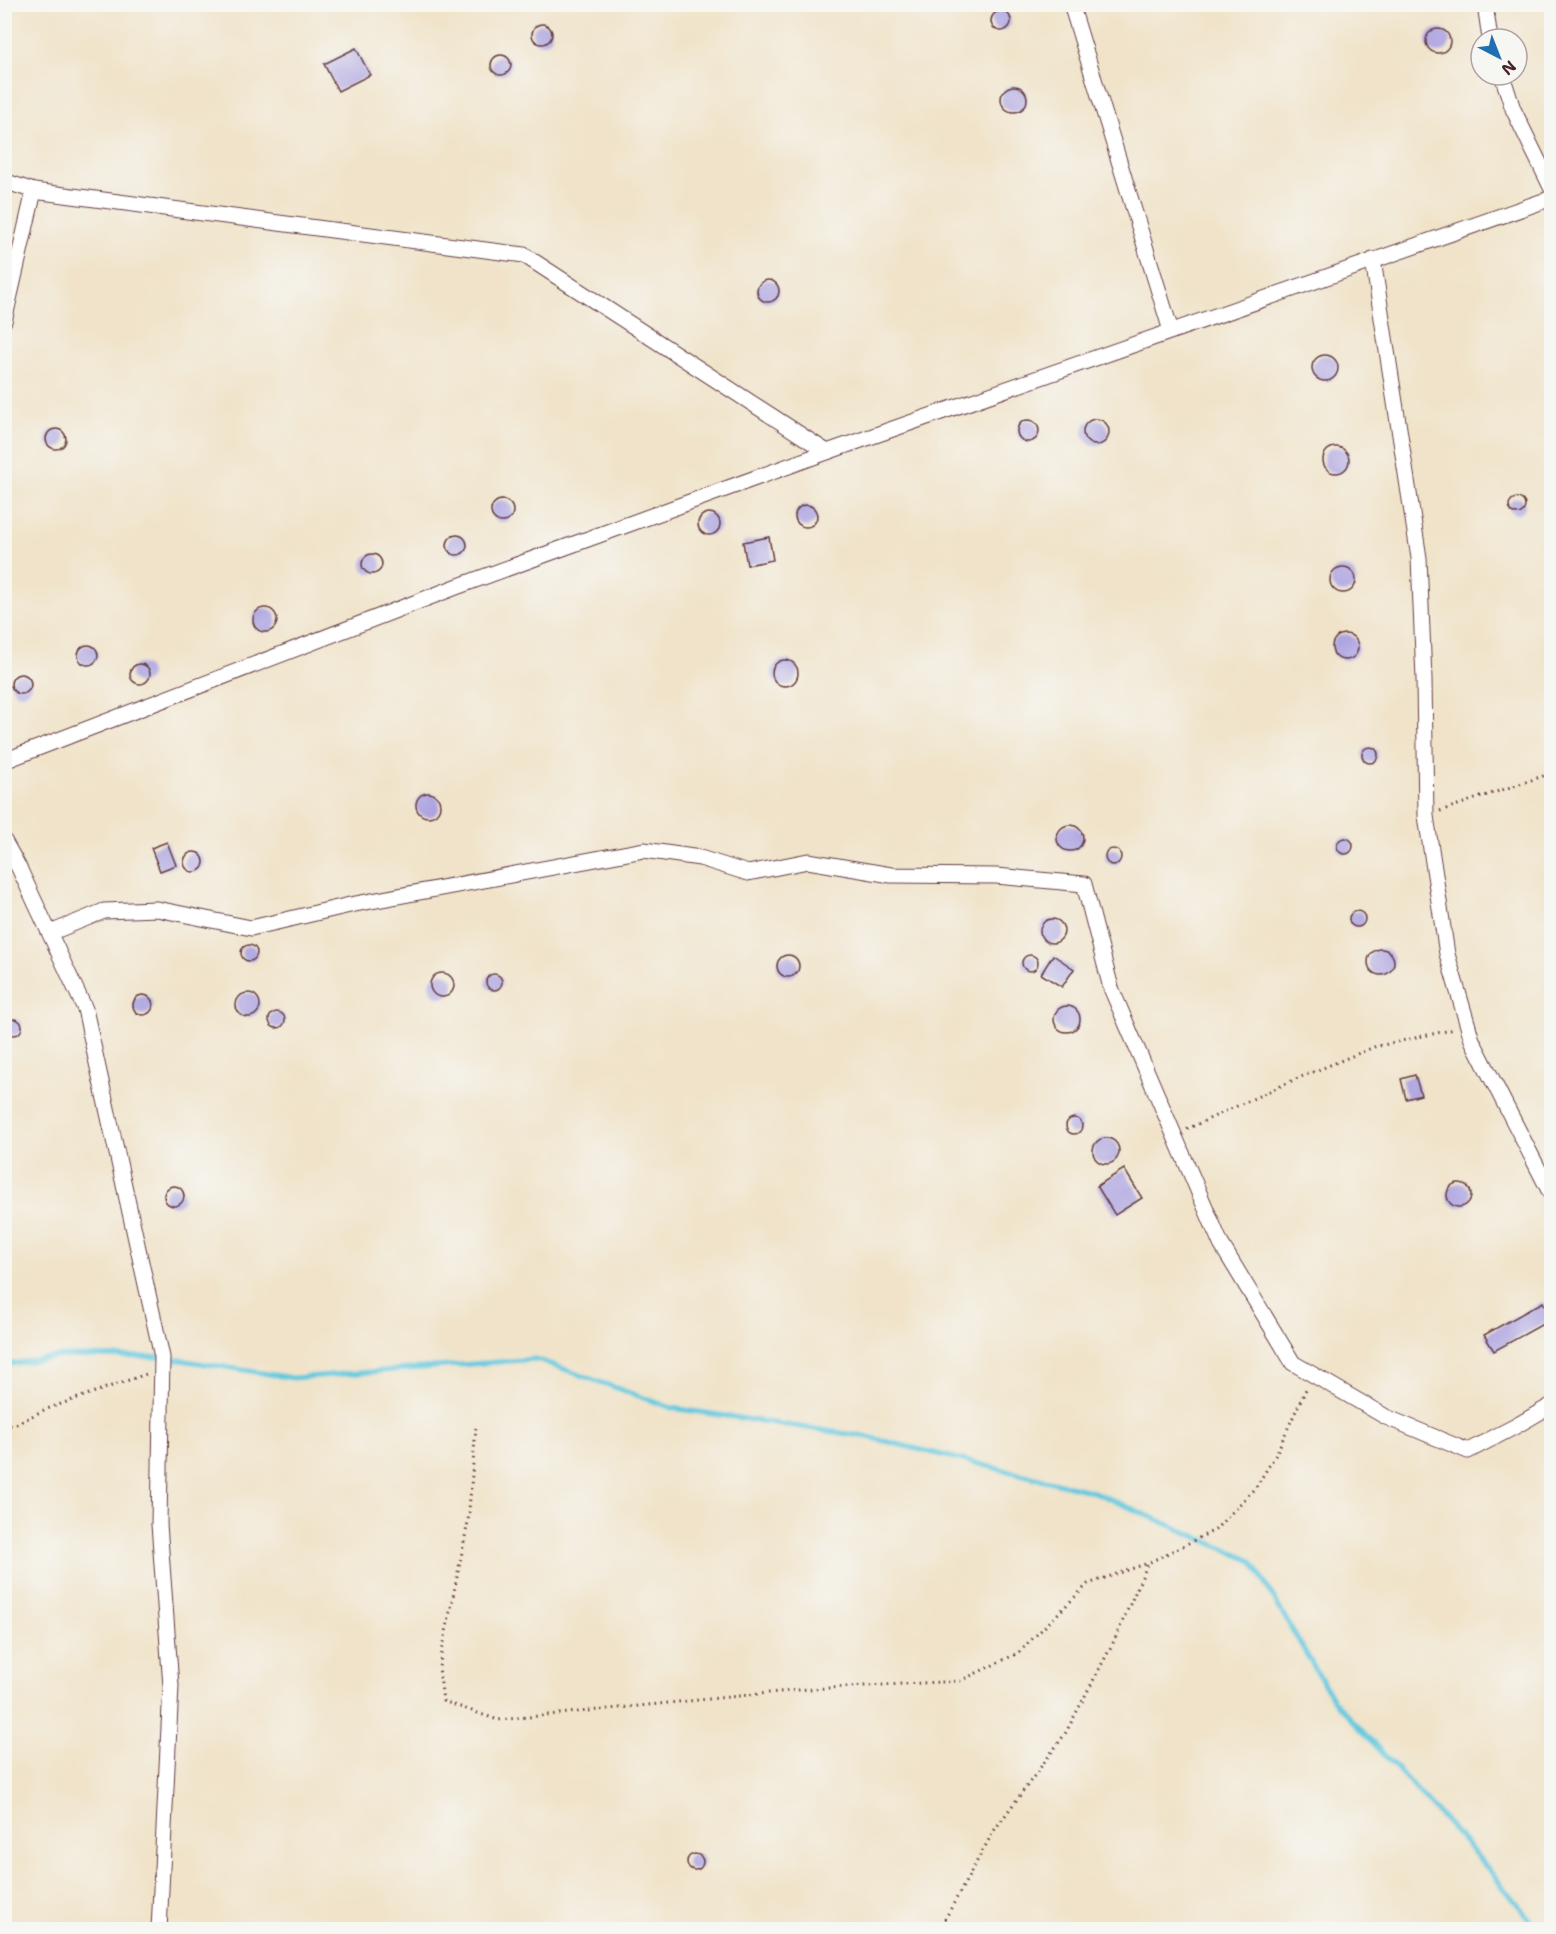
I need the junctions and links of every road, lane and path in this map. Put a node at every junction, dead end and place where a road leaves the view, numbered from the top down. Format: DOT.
graph roads {
  1 [pos="1071,4"];
  2 [pos="1485,4"];
  3 [pos="1488,27"];
  4 [pos="1506,87"];
  5 [pos="4,181"];
  6 [pos="1551,189"];
  7 [pos="34,191"];
  8 [pos="1551,198"];
  9 [pos="1374,260"];
  10 [pos="4,321"];
  11 [pos="1171,331"];
  12 [pos="827,452"];
  13 [pos="4,761"];
  14 [pos="1551,772"];
  15 [pos="1426,816"];
  16 [pos="4,841"];
  17 [pos="50,933"];
  18 [pos="1468,1026"];
  19 [pos="1174,1134"];
  20 [pos="1551,1197"];
  21 [pos="162,1368"];
  22 [pos="1313,1375"];
  23 [pos="1551,1405"];
  24 [pos="4,1426"];
  25 [pos="476,1428"];
  26 [pos="1148,1563"];
  27 [pos="159,1929"];
  28 [pos="939,1929"];
  1 -- 11 [label="street"];
  2 -- 3 [label="street"];
  4 -- 6 [label="street"];
  5 -- 7 [label="street"];
  7 -- 10 [label="street"];
  7 -- 12 [label="street"];
  8 -- 9 [label="street"];
  9 -- 11 [label="street"];
  9 -- 15 [label="street"];
  11 -- 12 [label="street"];
  12 -- 13 [label="street"];
  14 -- 15 [label="path"];
  15 -- 18 [label="street"];
  16 -- 17 [label="street"];
  17 -- 19 [label="street"];
  17 -- 21 [label="street"];
  18 -- 19 [label="path"];
  18 -- 20 [label="street"];
  19 -- 22 [label="street"];
  21 -- 24 [label="path"];
  21 -- 27 [label="street"];
  22 -- 23 [label="street"];
  22 -- 26 [label="path"];
  25 -- 26 [label="path"];
  26 -- 28 [label="path"];
}
